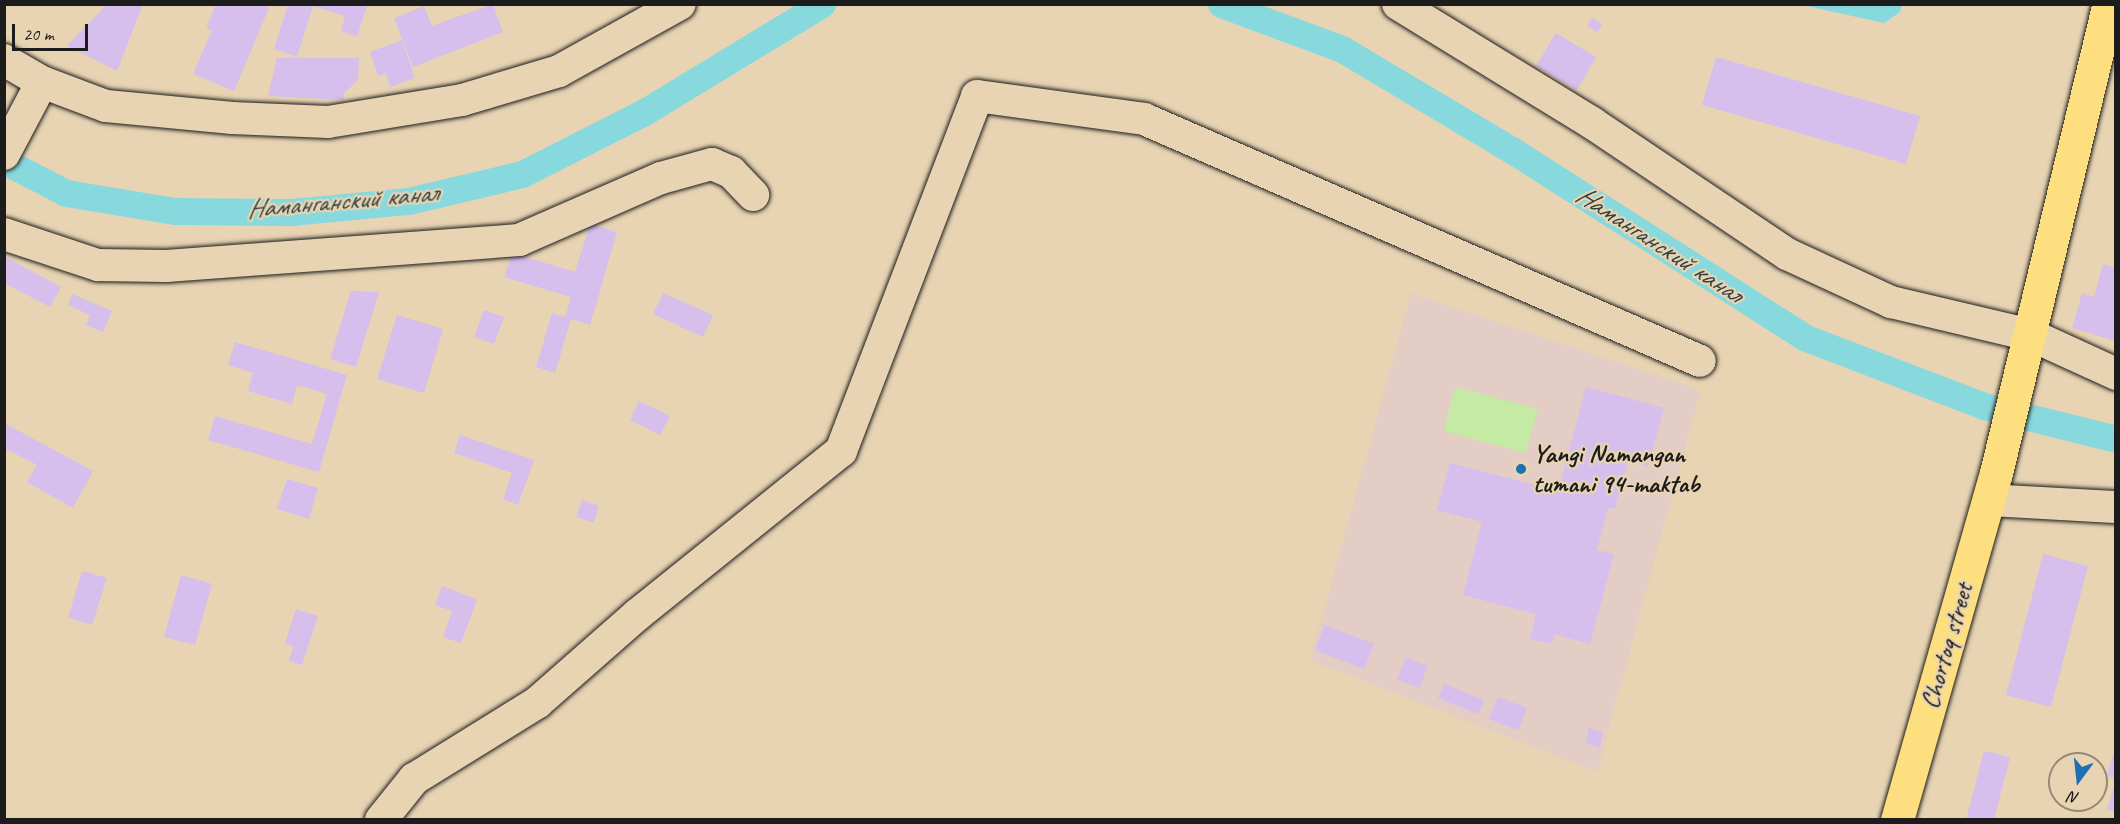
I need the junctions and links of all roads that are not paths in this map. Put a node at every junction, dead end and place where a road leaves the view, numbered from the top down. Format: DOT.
graph roads {
  1 [pos="680,4"];
  2 [pos="1398,4"];
  3 [pos="2109,4"];
  4 [pos="635,15"];
  5 [pos="4,60"];
  6 [pos="38,91"];
  7 [pos="4,154"];
  8 [pos="753,195"];
  9 [pos="4,234"];
  10 [pos="2029,343"];
  11 [pos="1700,361"];
  12 [pos="2115,374"];
  13 [pos="1993,486"];
  14 [pos="2115,507"];
  15 [pos="381,819"];
  16 [pos="1897,819"];
  1 -- 4 [label="street"];
  2 -- 10 [label="street"];
  3 -- 10 [label="main road, Chortoq street"];
  4 -- 6 [label="street"];
  5 -- 6 [label="street"];
  6 -- 7 [label="street"];
  8 -- 9 [label="street"];
  10 -- 12 [label="street"];
  10 -- 13 [label="main road, Chortoq street"];
  11 -- 15 [label="street"];
  13 -- 14 [label="street"];
  13 -- 16 [label="main road, Chortoq street"];
}
